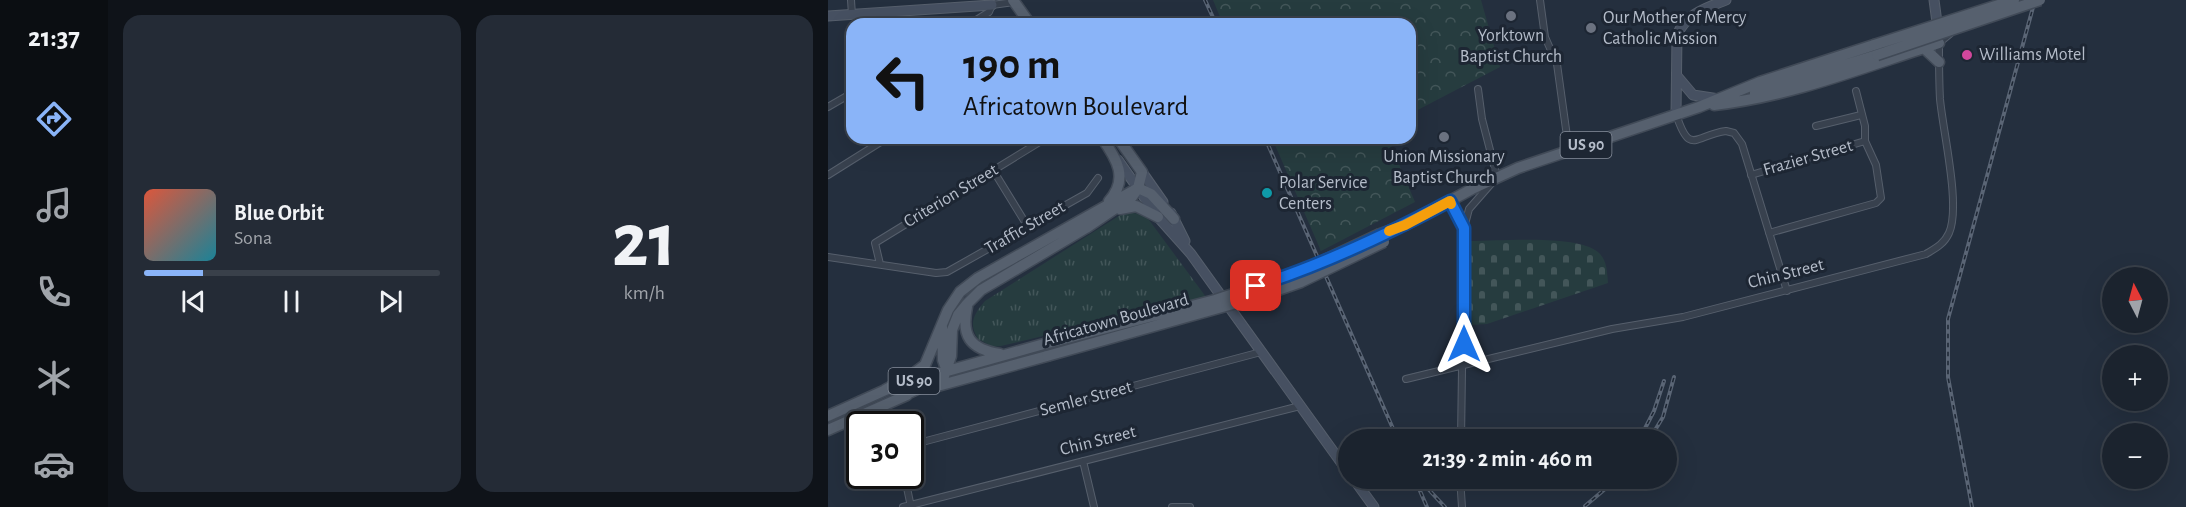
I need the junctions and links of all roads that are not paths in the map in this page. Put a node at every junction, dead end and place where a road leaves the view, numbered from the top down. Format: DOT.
graph roads {
  1 [pos="851,0"];
  2 [pos="1540,0"];
  3 [pos="1726,0"];
  4 [pos="1934,0"];
  5 [pos="2014,0"];
  6 [pos="2033,0"];
  7 [pos="2040,0"];
  8 [pos="1013,1"];
  9 [pos="992,4"];
  10 [pos="870,14"];
  11 [pos="852,15"];
  12 [pos="828,16"];
  13 [pos="870,18"];
  14 [pos="979,18"];
  15 [pos="1026,18"];
  16 [pos="1939,44"];
  17 [pos="1924,48"];
  18 [pos="1876,50"];
  19 [pos="1939,62"];
  20 [pos="1677,76"];
  21 [pos="1478,88"];
  22 [pos="1856,91"];
  23 [pos="846,97"];
  24 [pos="1719,99"];
  25 [pos="1699,106"];
  26 [pos="828,108"];
  27 [pos="1677,114"];
  28 [pos="1862,115"];
  29 [pos="1816,126"];
  30 [pos="1865,141"];
  31 [pos="877,144"];
  32 [pos="1036,144"];
  33 [pos="1106,144"];
  34 [pos="1122,144"];
  35 [pos="1569,151"];
  36 [pos="1118,160"];
  37 [pos="993,170"];
  38 [pos="1142,172"];
  39 [pos="828,175"];
  40 [pos="1751,175"];
  41 [pos="1497,177"];
  42 [pos="1098,178"];
  43 [pos="1138,188"];
  44 [pos="1450,201"];
  45 [pos="1109,208"];
  46 [pos="1158,217"];
  47 [pos="1174,219"];
  48 [pos="1028,227"];
  49 [pos="1464,228"];
  50 [pos="1769,233"];
  51 [pos="1382,238"];
  52 [pos="1191,254"];
  53 [pos="828,257"];
  54 [pos="880,264"];
  55 [pos="1787,291"];
  56 [pos="967,304"];
  57 [pos="942,324"];
  58 [pos="1261,352"];
  59 [pos="1004,355"];
  60 [pos="1464,366"];
  61 [pos="947,371"];
  62 [pos="967,378"];
  63 [pos="1407,379"];
  64 [pos="885,390"];
  65 [pos="903,396"];
  66 [pos="1300,406"];
  67 [pos="828,416"];
  68 [pos="1461,429"];
  69 [pos="828,430"];
  70 [pos="924,442"];
  71 [pos="1338,458"];
  72 [pos="1083,461"];
  73 [pos="907,489"];
  74 [pos="1361,489"];
  75 [pos="1461,489"];
  76 [pos="911,506"];
  77 [pos="903,507"];
  78 [pos="1094,507"];
  79 [pos="1172,507"];
  80 [pos="1190,507"];
  81 [pos="1374,507"];
  82 [pos="1462,507"];
  1 -- 11 [label="street"];
  2 -- 35 [label="street"];
  3 -- 20 [label="street"];
  4 -- 16 [label="street, Chin Street"];
  5 -- 18 [label="main road, US 90, bridge"];
  6 -- 16 [label="street"];
  7 -- 18 [label="main road, US 90, bridge"];
  8 -- 9 [label="street"];
  8 -- 15 [label="main road"];
  9 -- 10 [label="street"];
  9 -- 14 [label="street"];
  10 -- 11 [label="street"];
  10 -- 13 [label="street"];
  11 -- 12 [label="street"];
  16 -- 17 [label="main road"];
  16 -- 19 [label="street, Chin Street"];
  17 -- 19 [label="main road"];
  17 -- 25 [label="main road"];
  18 -- 24 [label="main road, Africatown Boulevard / US 90"];
  19 -- 55 [label="street, Chin Street"];
  20 -- 24 [label="street"];
  20 -- 27 [label="street"];
  21 -- 41 [label="street"];
  22 -- 28 [label="street"];
  23 -- 26 [label="street"];
  24 -- 25 [label="main road, Africatown Boulevard / US 90"];
  25 -- 27 [label="main road, Africatown Boulevard / US 90"];
  27 -- 35 [label="main road, Africatown Boulevard / US 90"];
  27 -- 40 [label="street"];
  28 -- 29 [label="street"];
  28 -- 30 [label="street"];
  30 -- 40 [label="street, Frazier Street"];
  30 -- 50 [label="street"];
  31 -- 39 [label="street"];
  32 -- 37 [label="street, Criterion Street"];
  33 -- 36 [label="main road"];
  34 -- 38 [label="main road"];
  35 -- 41 [label="main road, Africatown Boulevard / US 90"];
  36 -- 43 [label="street"];
  36 -- 45 [label="main road"];
  37 -- 48 [label="street"];
  37 -- 54 [label="street, Criterion Street"];
  38 -- 43 [label="main road"];
  38 -- 47 [label="street"];
  40 -- 50 [label="street"];
  41 -- 44 [label="main road, Africatown Boulevard / US 90"];
  41 -- 49 [label="street"];
  42 -- 48 [label="street, Traffic Street"];
  43 -- 45 [label="main road"];
  43 -- 46 [label="street"];
  43 -- 47 [label="main road"];
  44 -- 49 [label="street"];
  44 -- 51 [label="main road, Africatown Boulevard / US 90"];
  45 -- 46 [label="main road"];
  45 -- 56 [label="main road"];
  45 -- 57 [label="main road"];
  46 -- 52 [label="street"];
  47 -- 52 [label="street"];
  48 -- 54 [label="street, Traffic Street"];
  49 -- 60 [label="street"];
  50 -- 55 [label="street"];
  51 -- 59 [label="main road, Africatown Boulevard / US 90, bridge"];
  51 -- 62 [label="main road, Africatown Boulevard / US 90, bridge"];
  52 -- 58 [label="street"];
  53 -- 54 [label="street"];
  55 -- 60 [label="street, Chin Street"];
  56 -- 59 [label="main road"];
  56 -- 61 [label="main road"];
  57 -- 61 [label="main road"];
  57 -- 64 [label="main road"];
  58 -- 66 [label="street"];
  58 -- 70 [label="street, Semler Street"];
  59 -- 61 [label="main road, Africatown Boulevard / US 90"];
  60 -- 63 [label="street, Chin Street"];
  60 -- 68 [label="street"];
  61 -- 62 [label="main road"];
  61 -- 64 [label="main road, Africatown Boulevard / US 90"];
  61 -- 65 [label="main road"];
  62 -- 65 [label="main road, Africatown Boulevard / US 90"];
  64 -- 67 [label="main road, Africatown Boulevard / US 90"];
  65 -- 69 [label="main road, Africatown Boulevard / US 90"];
  66 -- 71 [label="street"];
  66 -- 72 [label="street, Chin Street"];
  72 -- 76 [label="street, Chin Street"];
  72 -- 78 [label="street"];
  73 -- 76 [label="street"];
  74 -- 81 [label="street"];
  75 -- 82 [label="street"];
  76 -- 77 [label="street, Chin Street"];
  79 -- 80 [label="street"];
}
